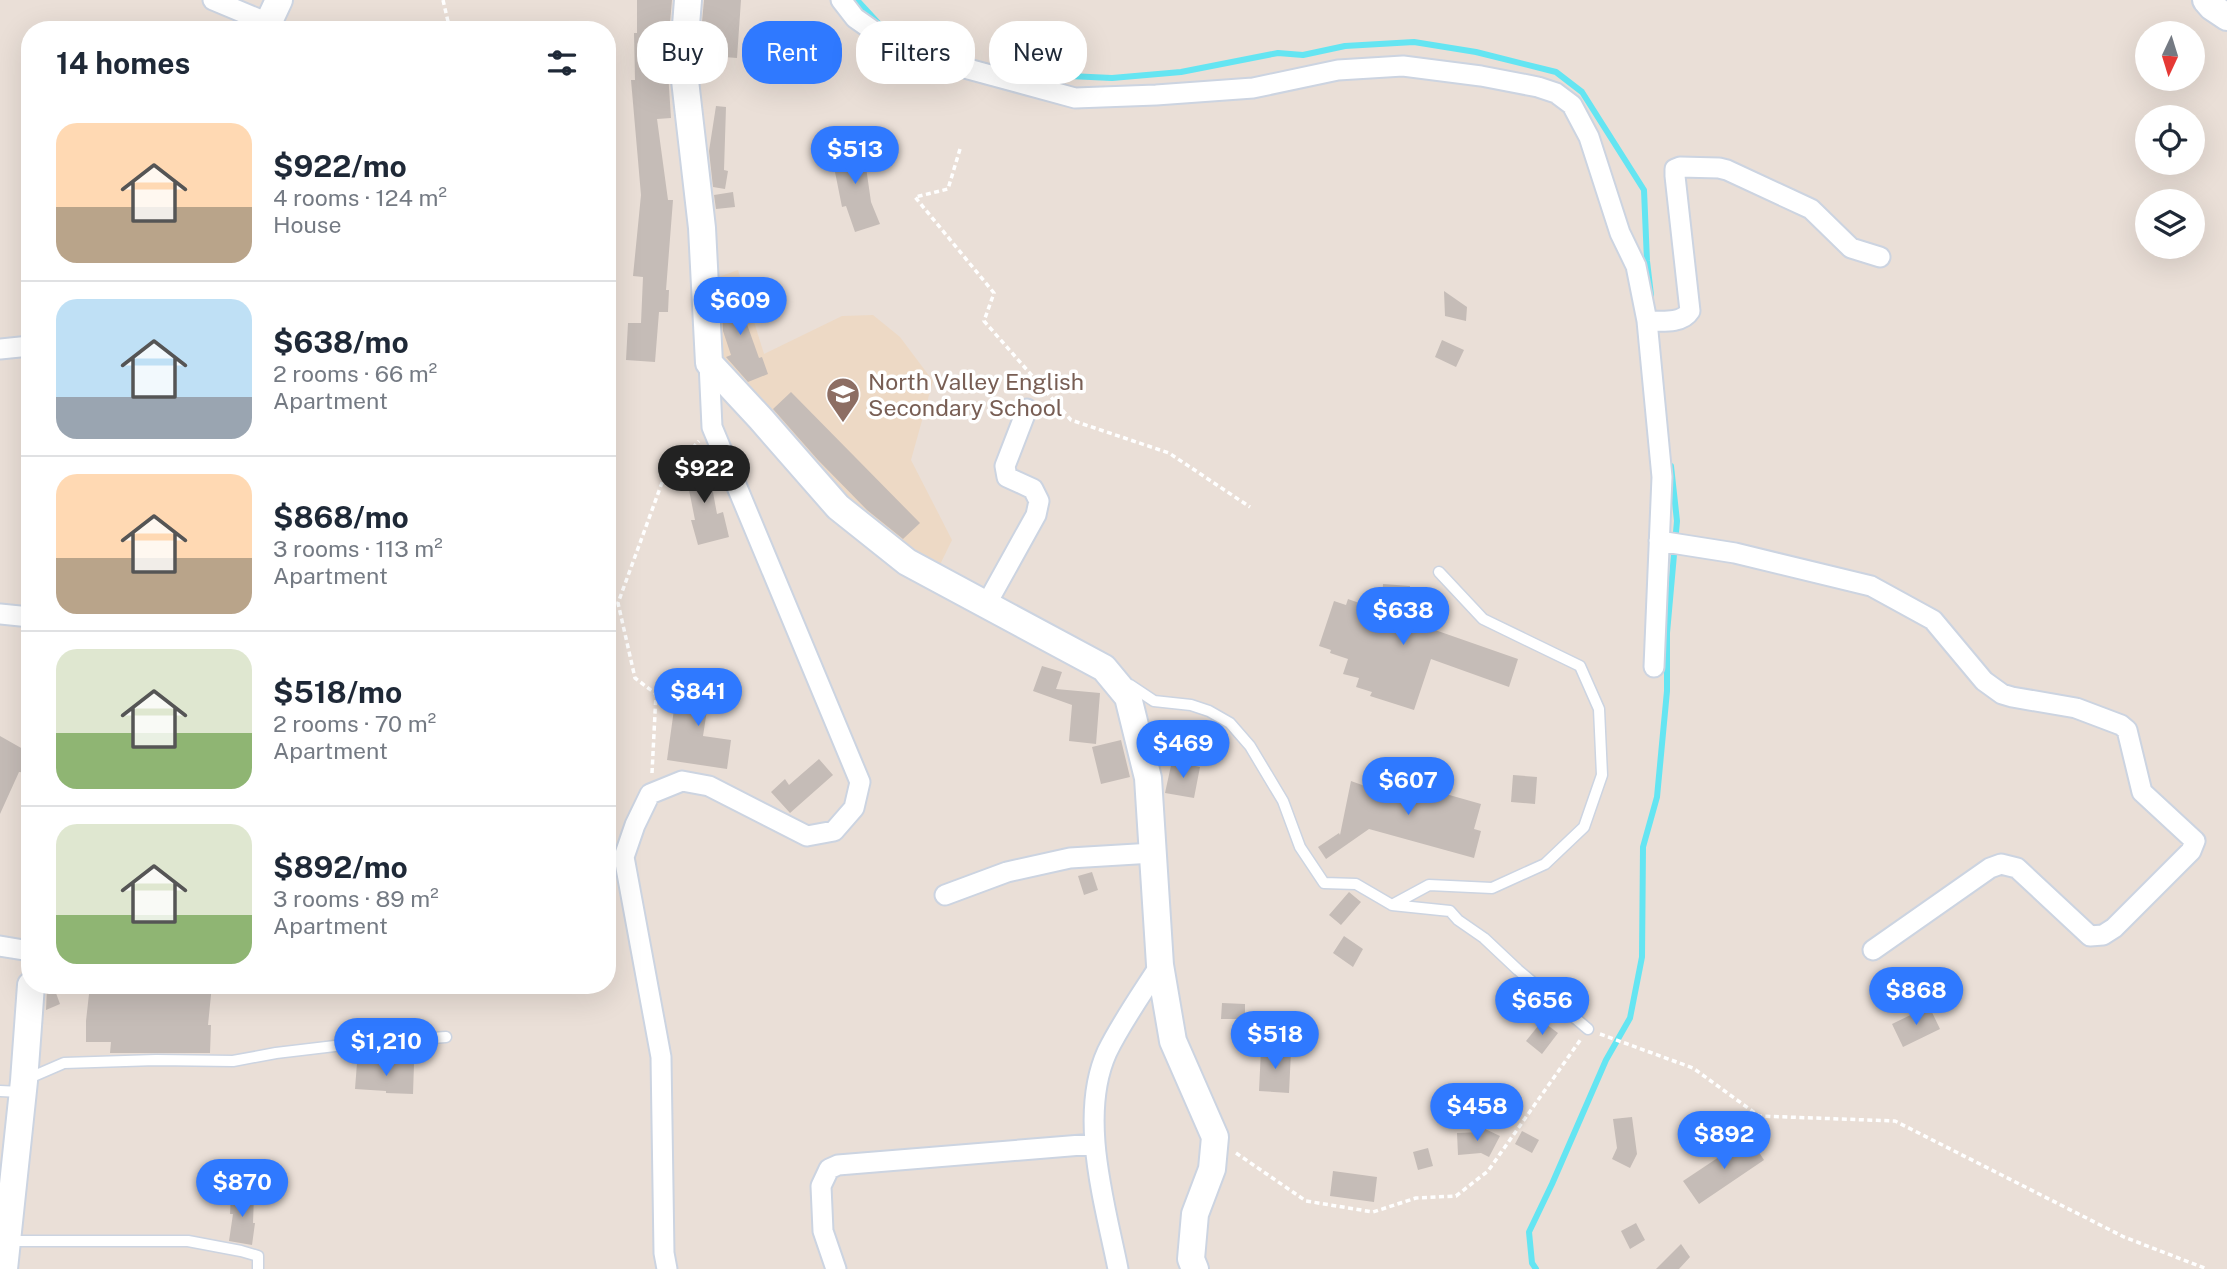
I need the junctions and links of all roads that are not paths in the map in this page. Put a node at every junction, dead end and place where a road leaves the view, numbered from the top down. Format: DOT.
graph roads {
  1 [pos="213,0"];
  2 [pos="688,0"];
  3 [pos="841,0"];
  4 [pos="2206,0"];
  5 [pos="271,18"];
  6 [pos="2227,18"];
  7 [pos="1880,257"];
  8 [pos="1647,321"];
  9 [pos="21,347"];
  10 [pos="0,349"];
  11 [pos="709,363"];
  12 [pos="1027,409"];
  13 [pos="1659,541"];
  14 [pos="1440,572"];
  15 [pos="986,605"];
  16 [pos="0,614"];
  17 [pos="21,616"];
  18 [pos="1654,667"];
  19 [pos="1104,668"];
  20 [pos="1153,853"];
  21 [pos="945,895"];
  22 [pos="1392,905"];
  23 [pos="0,946"];
  24 [pos="21,950"];
  25 [pos="1873,950"];
  26 [pos="1160,965"];
  27 [pos="30,994"];
  28 [pos="1588,1030"];
  29 [pos="446,1037"];
  30 [pos="15,1088"];
  31 [pos="1094,1144"];
  32 [pos="6,1241"];
  33 [pos="4,1269"];
  34 [pos="258,1269"];
  35 [pos="667,1269"];
  36 [pos="836,1269"];
  37 [pos="1118,1269"];
  38 [pos="1195,1269"];
  1 -- 5 [label="street"];
  2 -- 11 [label="street"];
  3 -- 8 [label="street"];
  4 -- 6 [label="street"];
  7 -- 8 [label="street"];
  8 -- 13 [label="street"];
  9 -- 10 [label="street"];
  11 -- 15 [label="street"];
  11 -- 35 [label="street"];
  12 -- 15 [label="street"];
  13 -- 18 [label="street"];
  13 -- 25 [label="street"];
  14 -- 22 [label="lane"];
  15 -- 19 [label="street"];
  16 -- 17 [label="street"];
  19 -- 20 [label="street"];
  19 -- 22 [label="lane"];
  20 -- 21 [label="street"];
  20 -- 26 [label="street"];
  22 -- 28 [label="lane"];
  23 -- 24 [label="street"];
  26 -- 31 [label="street"];
  26 -- 38 [label="street"];
  27 -- 30 [label="street"];
  29 -- 30 [label="lane"];
  30 -- 32 [label="street"];
  31 -- 36 [label="street"];
  31 -- 37 [label="street"];
  32 -- 33 [label="street"];
  32 -- 34 [label="lane"];
}
